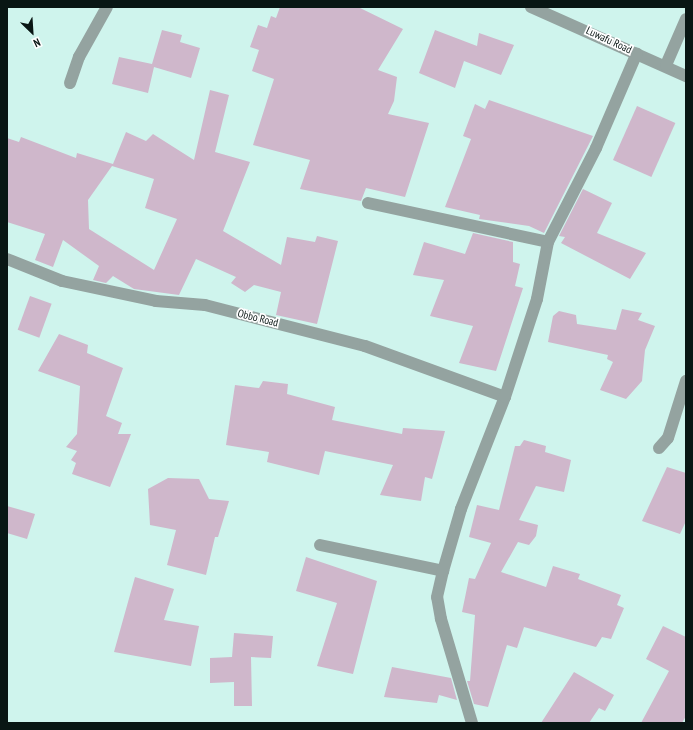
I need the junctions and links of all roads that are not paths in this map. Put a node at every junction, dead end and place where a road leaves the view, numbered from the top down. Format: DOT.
graph roads {
  1 [pos="106,7"];
  2 [pos="531,7"];
  3 [pos="686,20"];
  4 [pos="637,53"];
  5 [pos="666,65"];
  6 [pos="686,76"];
  7 [pos="70,83"];
  8 [pos="368,203"];
  9 [pos="548,242"];
  10 [pos="7,259"];
  11 [pos="686,381"];
  12 [pos="505,397"];
  13 [pos="659,448"];
  14 [pos="320,545"];
  15 [pos="442,571"];
  16 [pos="472,723"];
  1 -- 7 [label="street"];
  2 -- 4 [label="street, Luwafu Road"];
  3 -- 5 [label="street"];
  4 -- 5 [label="street, Luwafu Road"];
  4 -- 9 [label="street"];
  5 -- 6 [label="street, Luwafu Road"];
  8 -- 9 [label="street"];
  9 -- 12 [label="street"];
  10 -- 12 [label="street, Obbo Road"];
  11 -- 13 [label="street"];
  12 -- 15 [label="street"];
  14 -- 15 [label="street"];
  15 -- 16 [label="street"];
}
